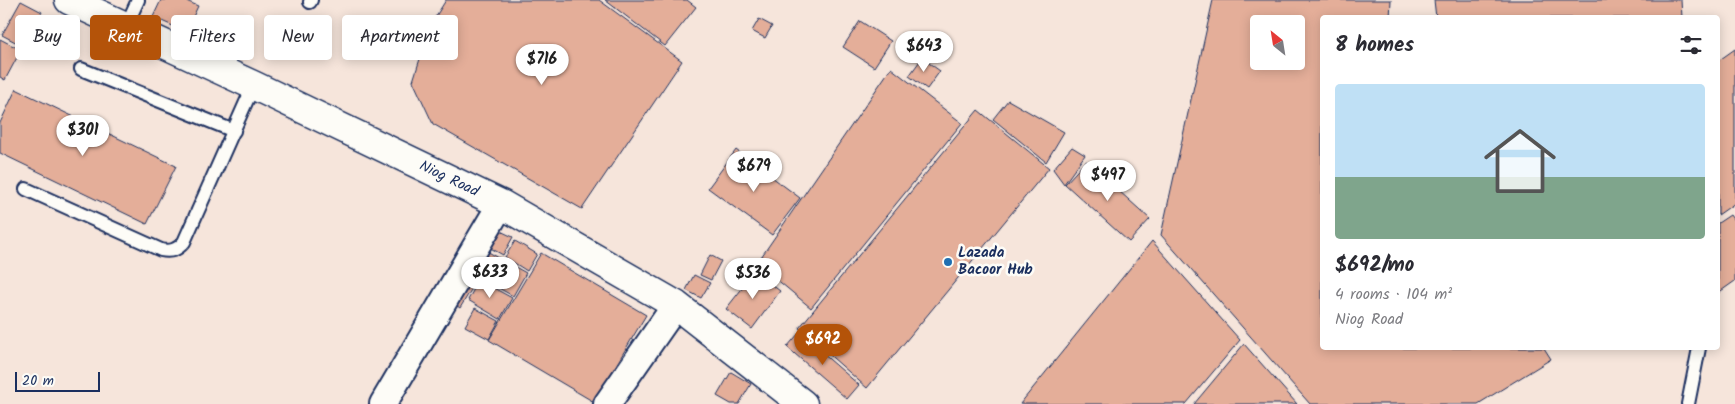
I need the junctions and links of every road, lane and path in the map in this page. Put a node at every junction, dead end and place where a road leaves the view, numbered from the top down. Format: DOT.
graph roads {
  1 [pos="69,0"];
  2 [pos="137,0"];
  3 [pos="102,15"];
  4 [pos="131,15"];
  5 [pos="161,42"];
  6 [pos="81,69"];
  7 [pos="255,86"];
  8 [pos="234,130"];
  9 [pos="26,189"];
  10 [pos="501,204"];
  11 [pos="676,305"];
  12 [pos="1700,350"];
  13 [pos="383,404"];
  14 [pos="607,404"];
  15 [pos="803,404"];
  16 [pos="1688,404"];
  1 -- 3 [label="street, Niog Road"];
  2 -- 4 [label="lane"];
  5 -- 7 [label="street, Niog Road"];
  6 -- 8 [label="lane"];
  7 -- 8 [label="lane"];
  7 -- 10 [label="street, Niog Road"];
  8 -- 9 [label="lane"];
  10 -- 11 [label="street, Niog Road"];
  10 -- 13 [label="street"];
  11 -- 14 [label="street"];
  11 -- 15 [label="street, Niog Road"];
  12 -- 16 [label="lane"];
}
